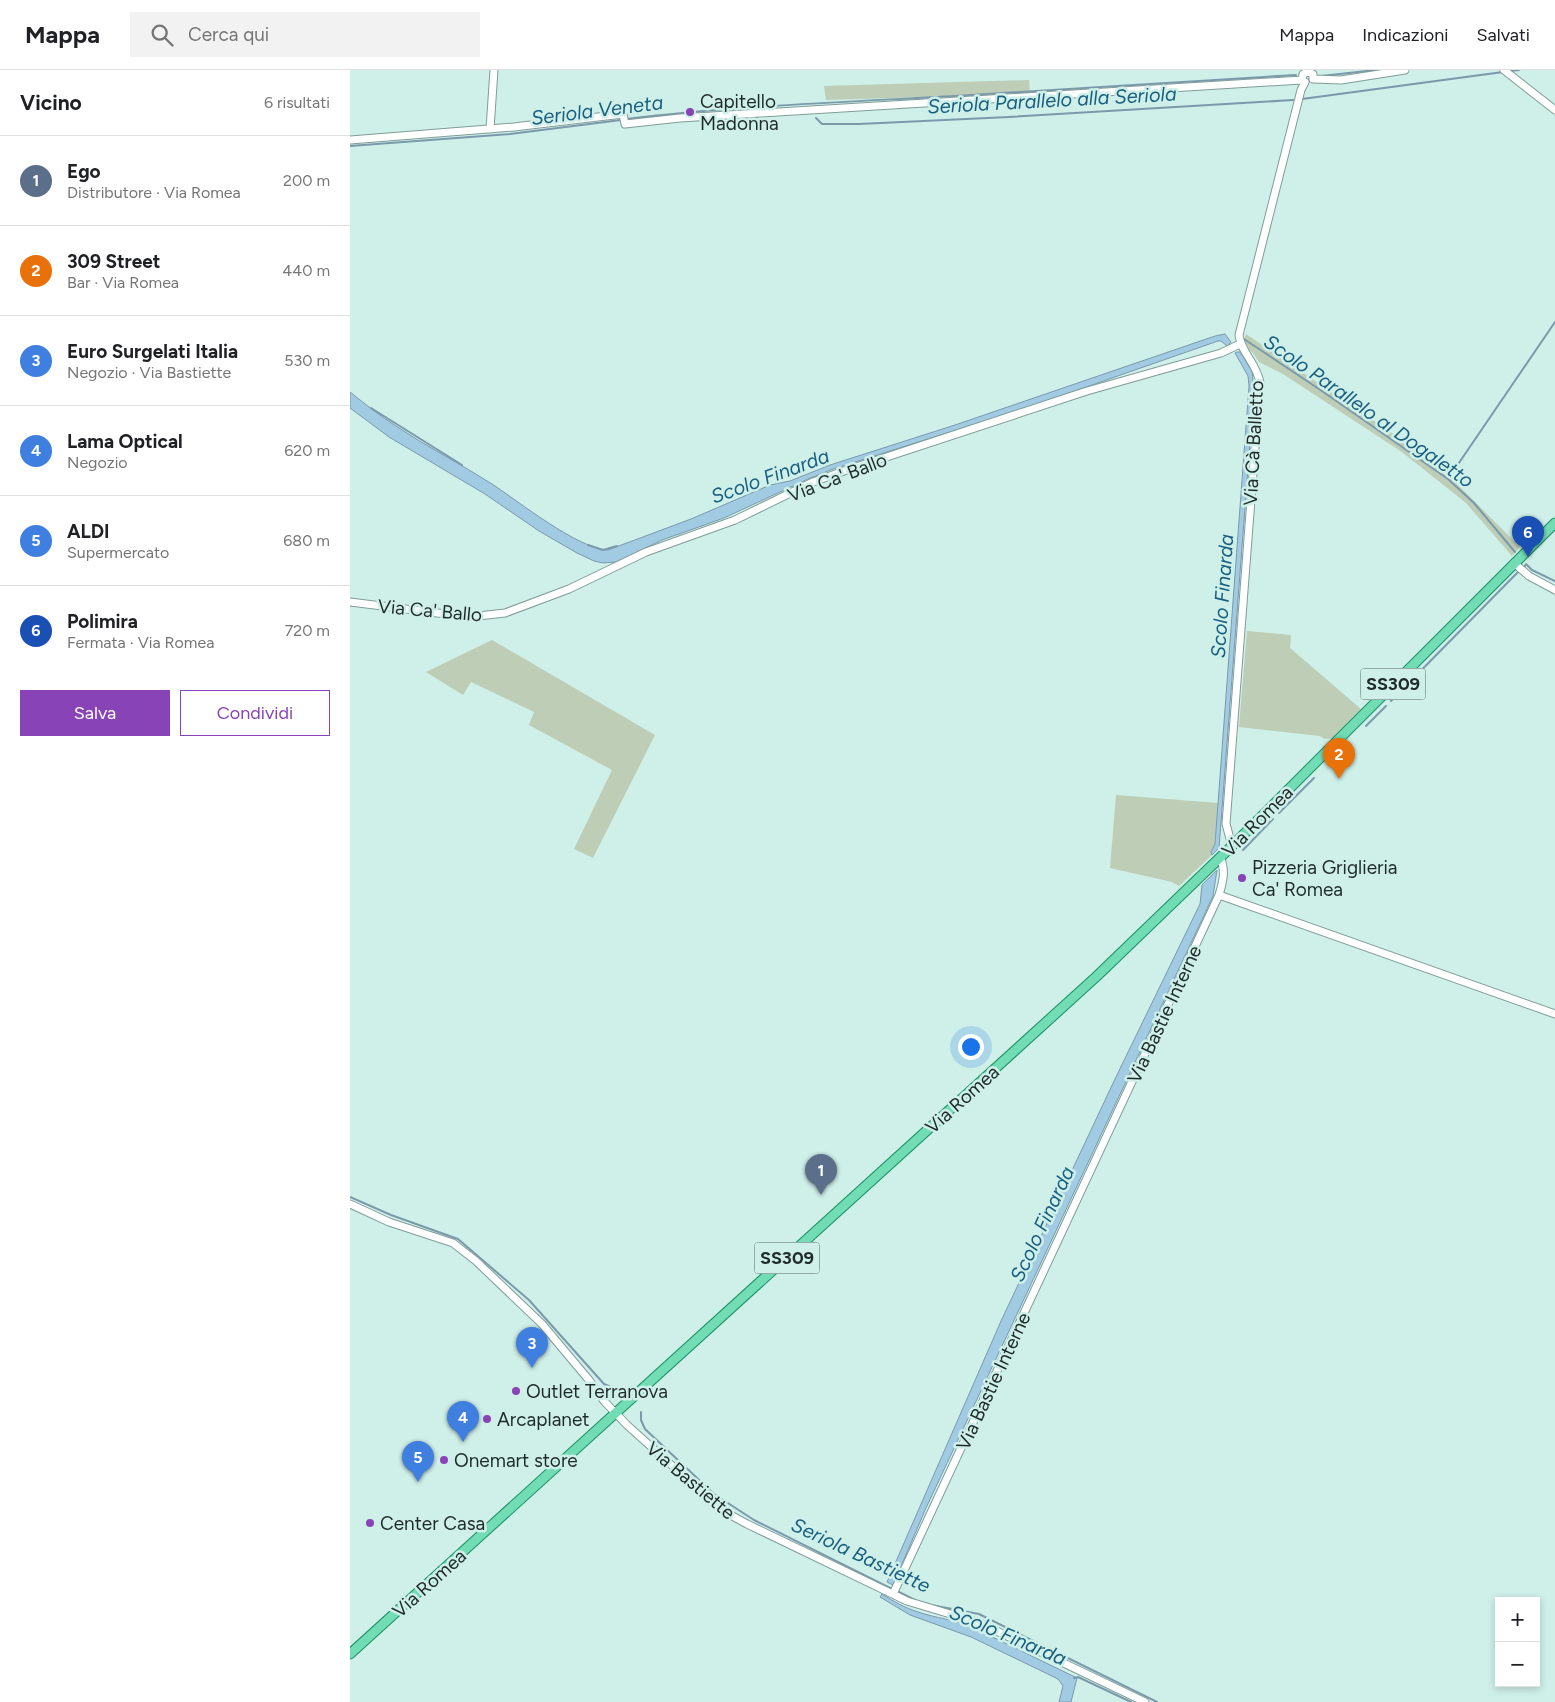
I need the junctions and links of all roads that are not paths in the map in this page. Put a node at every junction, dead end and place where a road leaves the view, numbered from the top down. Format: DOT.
graph roads {
  1 [pos="494,70"];
  2 [pos="1405,70"];
  3 [pos="1504,70"];
  4 [pos="1312,74"];
  5 [pos="1304,81"];
  6 [pos="1555,110"];
  7 [pos="490,129"];
  8 [pos="350,140"];
  9 [pos="1240,344"];
  10 [pos="1555,523"];
  11 [pos="1514,563"];
  12 [pos="1555,590"];
  13 [pos="350,602"];
  14 [pos="1232,846"];
  15 [pos="1220,857"];
  16 [pos="1219,895"];
  17 [pos="1555,1014"];
  18 [pos="350,1204"];
  19 [pos="616,1412"];
  20 [pos="895,1591"];
  21 [pos="350,1654"];
  22 [pos="1145,1702"];
  1 -- 7 [label="street"];
  2 -- 4 [label="street"];
  3 -- 6 [label="street"];
  4 -- 5 [label="street"];
  5 -- 7 [label="street"];
  5 -- 9 [label="street"];
  7 -- 8 [label="street"];
  9 -- 13 [label="street, Via Ca' Ballo"];
  9 -- 14 [label="street, Via Cà Balletto"];
  10 -- 11 [label="main road, Via Romea / SS309"];
  11 -- 12 [label="street"];
  11 -- 14 [label="main road, Via Romea / SS309"];
  14 -- 15 [label="main road, Via Romea / SS309"];
  15 -- 16 [label="street, Via Bastie Interne"];
  15 -- 19 [label="main road, Via Romea / SS309"];
  16 -- 17 [label="street"];
  16 -- 20 [label="street, Via Bastie Interne"];
  18 -- 19 [label="street, Via Bastiette"];
  19 -- 20 [label="street, Via Bastiette"];
  19 -- 21 [label="main road, Via Romea / SS309"];
  20 -- 22 [label="street, Via Bastiette"];
}
